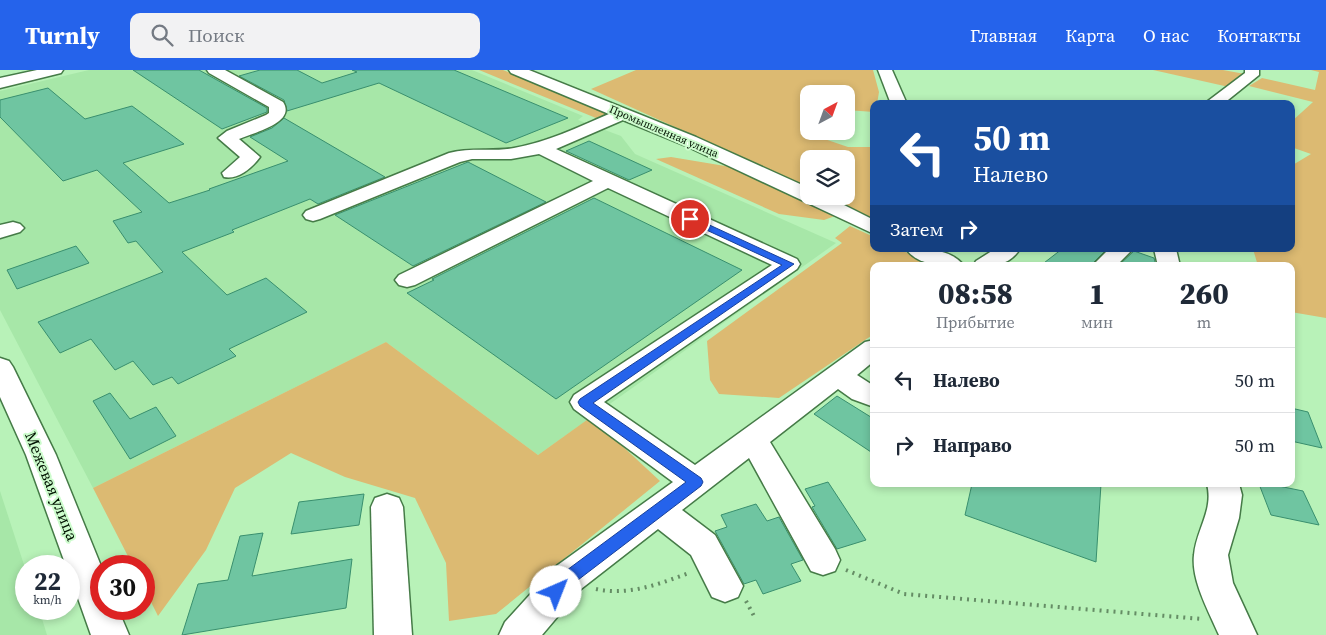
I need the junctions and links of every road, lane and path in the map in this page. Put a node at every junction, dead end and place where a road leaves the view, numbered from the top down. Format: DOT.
graph roads {
  1 [pos="56,70"];
  2 [pos="214,70"];
  3 [pos="516,70"];
  4 [pos="885,70"];
  5 [pos="1252,70"];
  6 [pos="0,83"];
  7 [pos="897,100"];
  8 [pos="1217,100"];
  9 [pos="623,114"];
  10 [pos="542,148"];
  11 [pos="231,173"];
  12 [pos="607,180"];
  13 [pos="800,192"];
  14 [pos="827,205"];
  15 [pos="314,215"];
  16 [pos="870,226"];
  17 [pos="923,252"];
  18 [pos="1004,252"];
  19 [pos="1119,252"];
  20 [pos="945,262"];
  21 [pos="990,262"];
  22 [pos="1107,262"];
  23 [pos="407,280"];
  24 [pos="870,351"];
  25 [pos="1,370"];
  26 [pos="838,375"];
  27 [pos="870,395"];
  28 [pos="752,440"];
  29 [pos="696,482"];
  30 [pos="1224,487"];
  31 [pos="387,507"];
  32 [pos="658,511"];
  33 [pos="823,560"];
  34 [pos="719,575"];
  35 [pos="592,588"];
  36 [pos="1234,628"];
  37 [pos="110,635"];
  38 [pos="393,635"];
  39 [pos="518,635"];
  1 -- 6 [label="street"];
  2 -- 11 [label="street"];
  3 -- 9 [label="street, Промышленная улица"];
  4 -- 7 [label="street"];
  5 -- 8 [label="street"];
  9 -- 10 [label="street"];
  9 -- 13 [label="street, Промышленная улица"];
  10 -- 12 [label="street"];
  10 -- 15 [label="street"];
  12 -- 23 [label="street"];
  12 -- 29 [label="street"];
  14 -- 16 [label="street, Промышленная улица"];
  17 -- 20 [label="street"];
  18 -- 21 [label="street"];
  19 -- 22 [label="street"];
  24 -- 26 [label="street"];
  25 -- 37 [label="street, Межевая улица"];
  26 -- 27 [label="street"];
  26 -- 28 [label="street"];
  28 -- 29 [label="street"];
  28 -- 33 [label="street"];
  29 -- 32 [label="street"];
  30 -- 36 [label="street"];
  31 -- 38 [label="street"];
  32 -- 34 [label="street"];
  32 -- 39 [label="street"];
  33 -- 36 [label="path"];
  34 -- 35 [label="path"];
}
